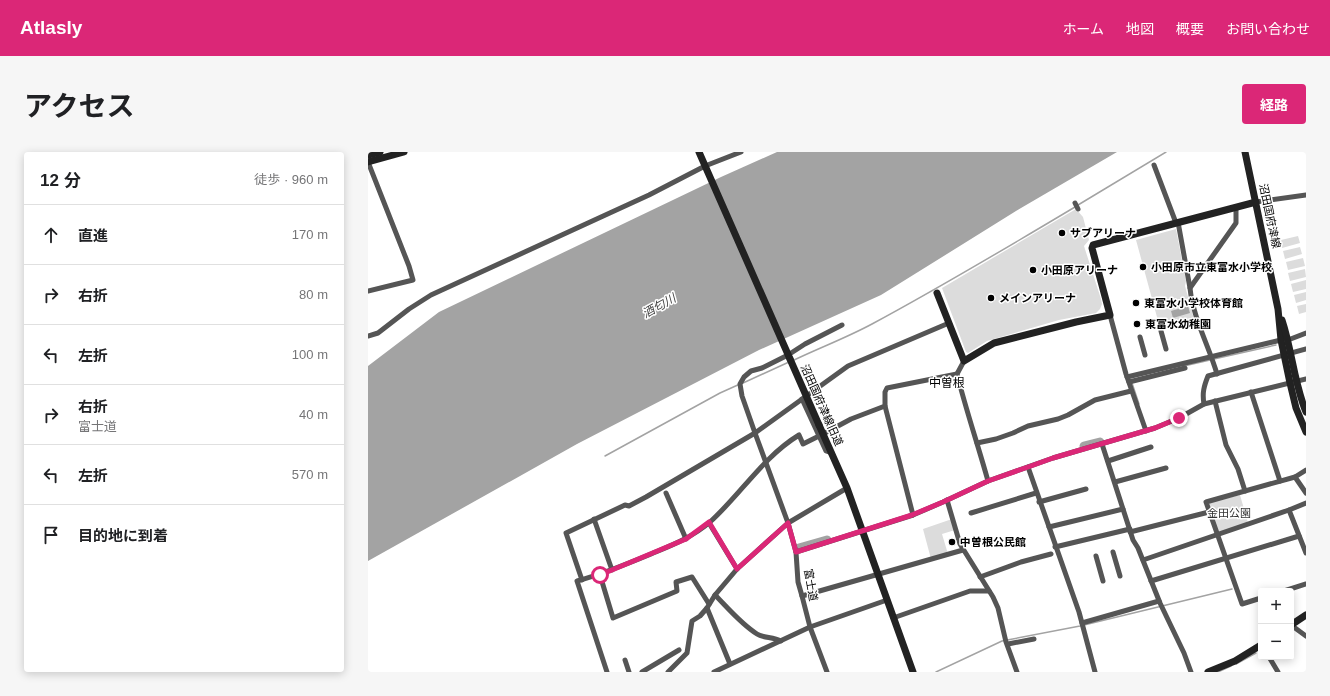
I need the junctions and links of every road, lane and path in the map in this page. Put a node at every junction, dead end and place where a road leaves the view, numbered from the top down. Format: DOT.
graph roads {
  1 [pos="380,152"];
  2 [pos="404,152"];
  3 [pos="699,152"];
  4 [pos="742,152"];
  5 [pos="1245,155"];
  6 [pos="368,156"];
  7 [pos="368,162"];
  8 [pos="1154,165"];
  9 [pos="705,166"];
  10 [pos="1306,195"];
  11 [pos="1256,202"];
  12 [pos="1074,203"];
  13 [pos="1236,207"];
  14 [pos="1078,209"];
  15 [pos="1177,223"];
  16 [pos="1190,288"];
  17 [pos="368,290"];
  18 [pos="937,293"];
  19 [pos="1110,315"];
  20 [pos="949,323"];
  21 [pos="842,325"];
  22 [pos="1161,331"];
  23 [pos="378,333"];
  24 [pos="1306,333"];
  25 [pos="368,336"];
  26 [pos="1140,338"];
  27 [pos="1281,340"];
  28 [pos="368,341"];
  29 [pos="1166,349"];
  30 [pos="1306,349"];
  31 [pos="1287,354"];
  32 [pos="1145,355"];
  33 [pos="789,357"];
  34 [pos="1212,359"];
  35 [pos="964,361"];
  36 [pos="1185,368"];
  37 [pos="957,374"];
  38 [pos="1217,374"];
  39 [pos="1306,378"];
  40 [pos="1129,380"];
  41 [pos="1293,382"];
  42 [pos="1131,391"];
  43 [pos="1251,392"];
  44 [pos="802,399"];
  45 [pos="1215,401"];
  46 [pos="1204,404"];
  47 [pos="885,406"];
  48 [pos="1306,412"];
  49 [pos="1146,431"];
  50 [pos="1306,432"];
  51 [pos="755,433"];
  52 [pos="821,435"];
  53 [pos="977,443"];
  54 [pos="1102,444"];
  55 [pos="1151,447"];
  56 [pos="1108,461"];
  57 [pos="766,463"];
  58 [pos="1028,467"];
  59 [pos="1166,468"];
  60 [pos="1306,470"];
  61 [pos="1295,477"];
  62 [pos="988,481"];
  63 [pos="1280,481"];
  64 [pos="1115,482"];
  65 [pos="847,488"];
  66 [pos="1086,489"];
  67 [pos="1036,492"];
  68 [pos="1245,492"];
  69 [pos="666,493"];
  70 [pos="1306,494"];
  71 [pos="947,500"];
  72 [pos="1039,502"];
  73 [pos="1306,504"];
  74 [pos="1123,509"];
  75 [pos="1289,510"];
  76 [pos="1209,512"];
  77 [pos="971,513"];
  78 [pos="912,515"];
  79 [pos="594,519"];
  80 [pos="709,522"];
  81 [pos="788,523"];
  82 [pos="1049,527"];
  83 [pos="1130,530"];
  84 [pos="862,531"];
  85 [pos="1218,535"];
  86 [pos="1299,536"];
  87 [pos="686,539"];
  88 [pos="1056,547"];
  89 [pos="964,550"];
  90 [pos="796,552"];
  91 [pos="1113,552"];
  92 [pos="1306,553"];
  93 [pos="1051,554"];
  94 [pos="1096,556"];
  95 [pos="1226,558"];
  96 [pos="1143,560"];
  97 [pos="737,569"];
  98 [pos="612,570"];
  99 [pos="600,575"];
  100 [pos="877,575"];
  101 [pos="1120,576"];
  102 [pos="980,577"];
  103 [pos="582,580"];
  104 [pos="1103,581"];
  105 [pos="1151,581"];
  106 [pos="1306,584"];
  107 [pos="1293,588"];
  108 [pos="989,591"];
  109 [pos="715,595"];
  110 [pos="802,596"];
  111 [pos="1258,599"];
  112 [pos="887,600"];
  113 [pos="1161,604"];
  114 [pos="708,606"];
  115 [pos="1306,615"];
  116 [pos="893,618"];
  117 [pos="1292,624"];
  118 [pos="1083,625"];
  119 [pos="810,626"];
  120 [pos="1294,627"];
  121 [pos="1306,636"];
  122 [pos="1034,639"];
  123 [pos="781,641"];
  124 [pos="1007,642"];
  125 [pos="1258,648"];
  126 [pos="679,650"];
  127 [pos="626,660"];
  128 [pos="1271,660"];
  129 [pos="730,664"];
  130 [pos="607,672"];
  131 [pos="629,672"];
  132 [pos="642,672"];
  133 [pos="668,672"];
  134 [pos="714,672"];
  135 [pos="827,672"];
  136 [pos="913,672"];
  137 [pos="1017,672"];
  138 [pos="1095,672"];
  139 [pos="1191,672"];
  140 [pos="1208,672"];
  141 [pos="1278,672"];
  1 -- 6 [label="street"];
  2 -- 7 [label="street"];
  3 -- 9 [label="street, 沼田国府津線旧道"];
  4 -- 9 [label="street"];
  5 -- 11 [label="street, 沼田国府津線"];
  7 -- 17 [label="street"];
  8 -- 15 [label="street"];
  9 -- 23 [label="street"];
  9 -- 33 [label="street, 沼田国府津線旧道"];
  10 -- 11 [label="street"];
  11 -- 13 [label="street"];
  11 -- 27 [label="street, 沼田国府津線"];
  12 -- 14 [label="street"];
  13 -- 15 [label="street"];
  13 -- 16 [label="street"];
  15 -- 16 [label="street"];
  15 -- 19 [label="street"];
  16 -- 34 [label="street"];
  18 -- 20 [label="street"];
  19 -- 35 [label="street"];
  19 -- 40 [label="street"];
  20 -- 35 [label="street"];
  20 -- 44 [label="street"];
  21 -- 33 [label="street"];
  22 -- 29 [label="street"];
  23 -- 25 [label="street"];
  23 -- 28 [label="street"];
  24 -- 27 [label="street"];
  26 -- 32 [label="street"];
  27 -- 31 [label="street, 沼田国府津線"];
  27 -- 34 [label="street"];
  30 -- 31 [label="street"];
  31 -- 38 [label="street"];
  31 -- 41 [label="street, 沼田国府津線"];
  33 -- 51 [label="street, 富士道"];
  33 -- 52 [label="street, 沼田国府津線旧道, bridge"];
  34 -- 38 [label="street"];
  34 -- 40 [label="street"];
  35 -- 37 [label="street"];
  36 -- 40 [label="street"];
  37 -- 47 [label="street"];
  37 -- 53 [label="street"];
  38 -- 46 [label="street"];
  39 -- 41 [label="street"];
  40 -- 42 [label="street"];
  41 -- 43 [label="street"];
  41 -- 48 [label="street, 沼田国府津線"];
  41 -- 50 [label="street, 沼田国府津線"];
  42 -- 49 [label="street"];
  42 -- 53 [label="street"];
  43 -- 45 [label="street"];
  43 -- 63 [label="street"];
  44 -- 51 [label="street"];
  44 -- 52 [label="street"];
  45 -- 46 [label="street"];
  45 -- 68 [label="street"];
  46 -- 49 [label="street"];
  47 -- 52 [label="street"];
  47 -- 78 [label="street"];
  49 -- 54 [label="street"];
  51 -- 57 [label="street, 富士道"];
  51 -- 79 [label="street"];
  52 -- 57 [label="street"];
  52 -- 65 [label="street, 沼田国府津線旧道"];
  53 -- 62 [label="street"];
  54 -- 56 [label="street"];
  54 -- 58 [label="street"];
  55 -- 56 [label="street"];
  56 -- 64 [label="street"];
  57 -- 80 [label="street"];
  57 -- 81 [label="street, 富士道"];
  58 -- 62 [label="street"];
  58 -- 67 [label="street"];
  59 -- 64 [label="street"];
  60 -- 61 [label="street"];
  61 -- 63 [label="street"];
  61 -- 70 [label="street"];
  62 -- 71 [label="street"];
  63 -- 68 [label="street"];
  64 -- 74 [label="street"];
  65 -- 81 [label="street"];
  65 -- 84 [label="street, 沼田国府津線旧道"];
  66 -- 72 [label="street"];
  67 -- 72 [label="street"];
  67 -- 77 [label="street"];
  68 -- 76 [label="street"];
  69 -- 87 [label="street"];
  71 -- 78 [label="street"];
  71 -- 89 [label="street"];
  72 -- 82 [label="street"];
  73 -- 75 [label="street"];
  74 -- 82 [label="street"];
  74 -- 83 [label="street"];
  75 -- 85 [label="street"];
  75 -- 86 [label="street"];
  76 -- 83 [label="street"];
  76 -- 85 [label="street"];
  78 -- 84 [label="street"];
  79 -- 98 [label="street"];
  79 -- 103 [label="street"];
  80 -- 87 [label="street"];
  80 -- 97 [label="street"];
  81 -- 90 [label="street, 富士道"];
  81 -- 97 [label="street"];
  82 -- 88 [label="street"];
  83 -- 88 [label="street"];
  83 -- 96 [label="street"];
  84 -- 90 [label="street"];
  84 -- 100 [label="street, 沼田国府津線旧道"];
  85 -- 95 [label="street"];
  85 -- 96 [label="street"];
  86 -- 92 [label="street"];
  86 -- 95 [label="street"];
  87 -- 98 [label="street"];
  88 -- 118 [label="street"];
  89 -- 100 [label="street"];
  89 -- 102 [label="street"];
  90 -- 110 [label="street, 富士道"];
  91 -- 101 [label="street"];
  93 -- 102 [label="street"];
  94 -- 104 [label="street"];
  95 -- 105 [label="street"];
  95 -- 111 [label="street"];
  96 -- 105 [label="street"];
  97 -- 109 [label="street"];
  98 -- 99 [label="street"];
  99 -- 103 [label="street"];
  99 -- 114 [label="street"];
  100 -- 110 [label="street"];
  100 -- 112 [label="street, 沼田国府津線旧道"];
  102 -- 108 [label="street"];
  103 -- 130 [label="street"];
  105 -- 113 [label="street"];
  106 -- 107 [label="street"];
  108 -- 116 [label="street"];
  108 -- 124 [label="street"];
  109 -- 114 [label="street"];
  109 -- 123 [label="street"];
  110 -- 119 [label="street, 富士道"];
  112 -- 116 [label="street, 沼田国府津線旧道"];
  112 -- 119 [label="street"];
  113 -- 118 [label="street"];
  113 -- 139 [label="street"];
  114 -- 129 [label="street"];
  114 -- 133 [label="street"];
  115 -- 117 [label="street"];
  116 -- 136 [label="street, 沼田国府津線旧道"];
  118 -- 138 [label="street"];
  119 -- 123 [label="street"];
  119 -- 135 [label="street, 富士道"];
  120 -- 121 [label="street"];
  122 -- 124 [label="street"];
  123 -- 129 [label="street"];
  124 -- 137 [label="street"];
  125 -- 140 [label="street"];
  126 -- 132 [label="street"];
  127 -- 131 [label="street"];
  128 -- 141 [label="street"];
  129 -- 134 [label="street"];
}
